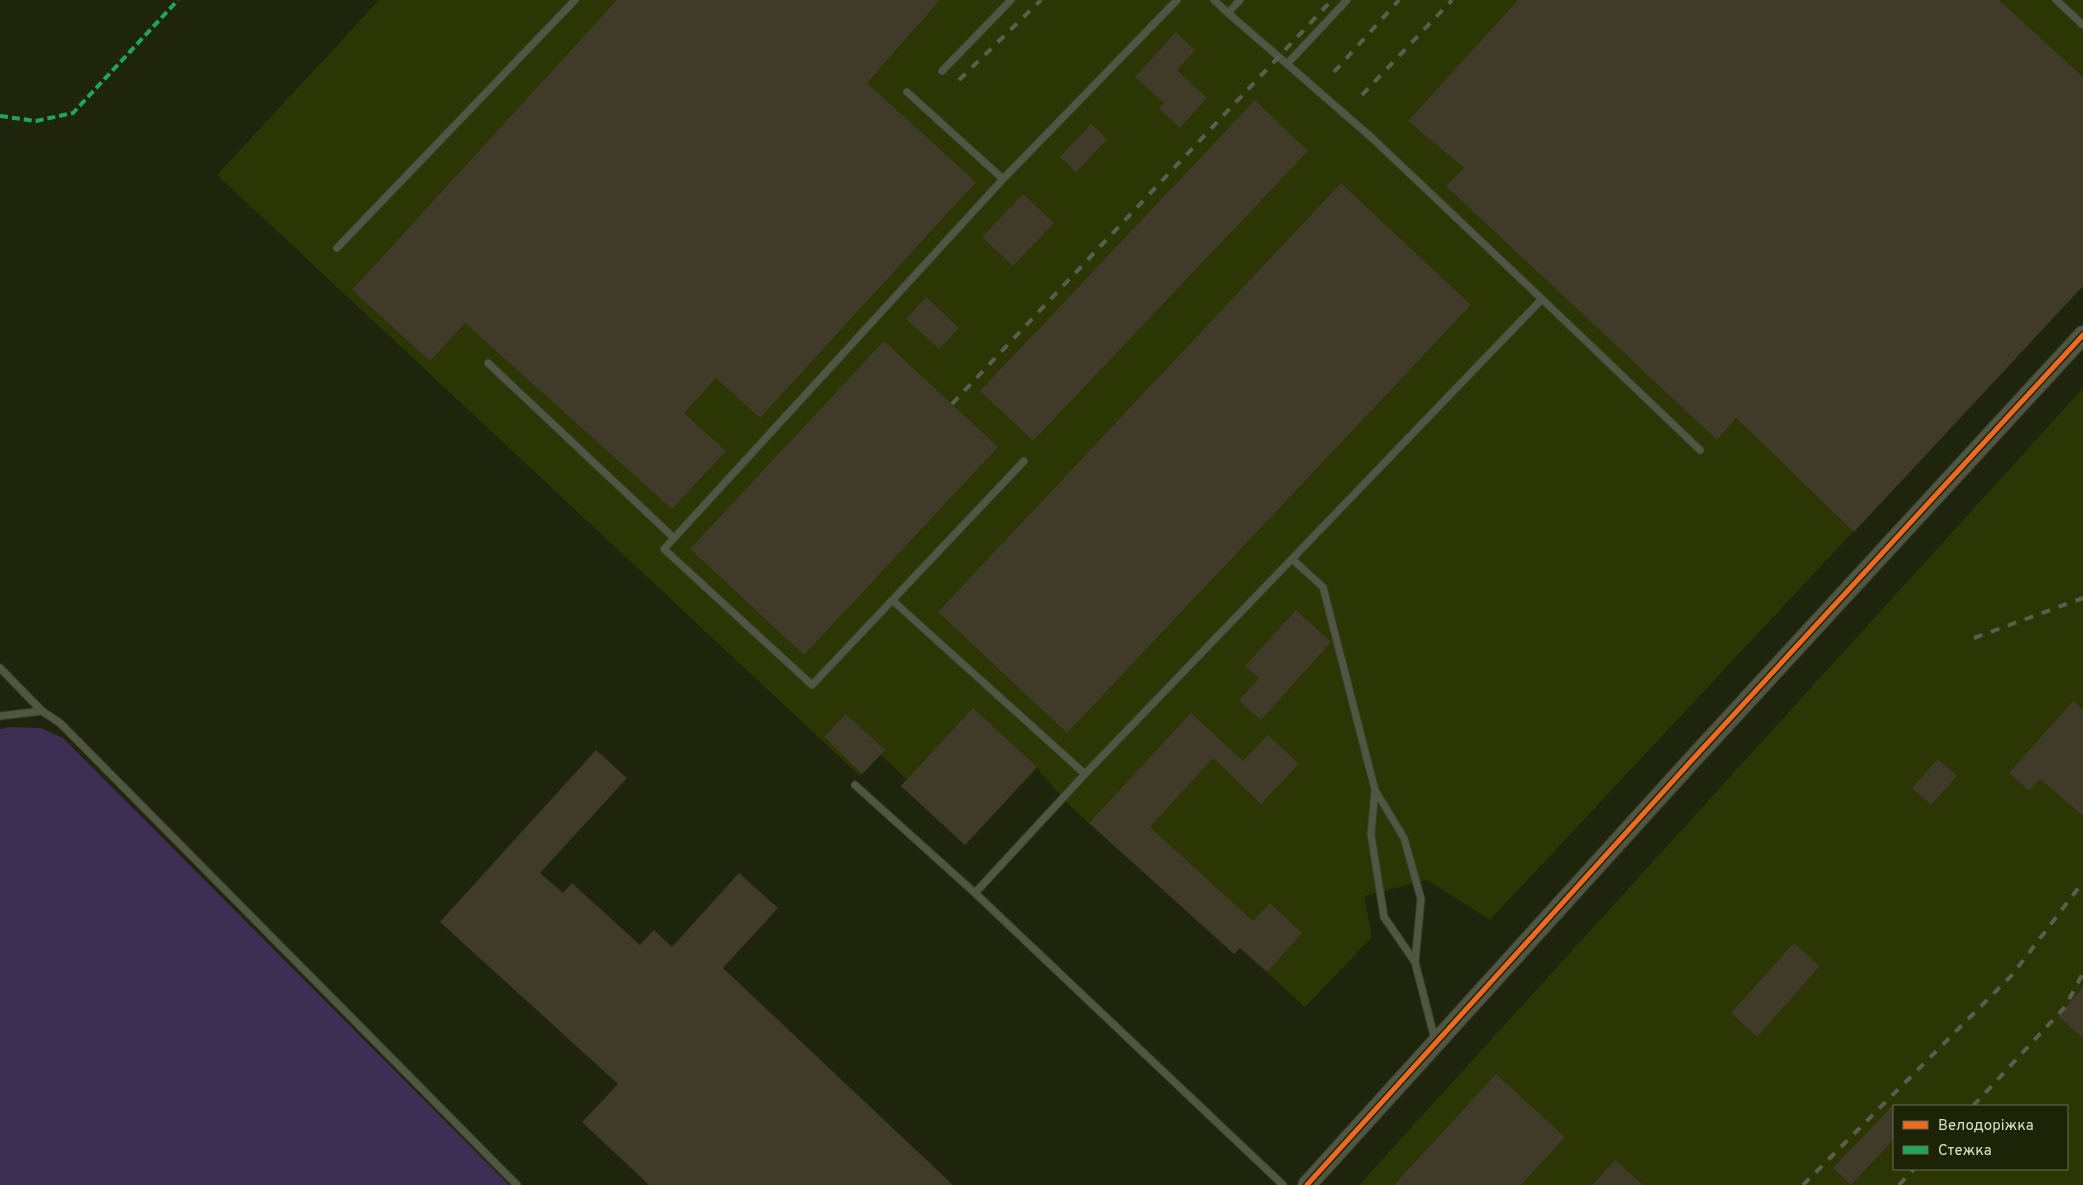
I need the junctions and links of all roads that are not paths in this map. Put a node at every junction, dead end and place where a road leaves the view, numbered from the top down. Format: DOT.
graph roads {
  1 [pos="575,0"];
  2 [pos="1011,0"];
  3 [pos="1177,0"];
  4 [pos="1214,0"];
  5 [pos="1240,0"];
  6 [pos="1346,0"];
  7 [pos="2056,0"];
  8 [pos="1228,13"];
  9 [pos="2083,25"];
  10 [pos="1287,64"];
  11 [pos="942,71"];
  12 [pos="907,92"];
  13 [pos="1003,179"];
  14 [pos="337,248"];
  15 [pos="1542,299"];
  16 [pos="2083,335"];
  17 [pos="488,363"];
  18 [pos="1700,450"];
  19 [pos="1024,461"];
  20 [pos="674,538"];
  21 [pos="1292,558"];
  22 [pos="892,600"];
  23 [pos="0,668"];
  24 [pos="42,712"];
  25 [pos="0,716"];
  26 [pos="1085,774"];
  27 [pos="855,785"];
  28 [pos="1375,790"];
  29 [pos="975,893"];
  30 [pos="1415,962"];
  31 [pos="1435,1043"];
  32 [pos="517,1185"];
  33 [pos="1283,1185"];
  34 [pos="1307,1185"];
  1 -- 14 [label="lane"];
  2 -- 11 [label="lane"];
  3 -- 13 [label="lane"];
  4 -- 8 [label="lane"];
  5 -- 8 [label="lane"];
  6 -- 10 [label="lane"];
  7 -- 9 [label="lane"];
  8 -- 10 [label="lane"];
  10 -- 15 [label="lane"];
  12 -- 13 [label="lane"];
  13 -- 20 [label="lane"];
  15 -- 18 [label="lane"];
  15 -- 21 [label="lane"];
  16 -- 31 [label="street"];
  17 -- 20 [label="lane"];
  19 -- 22 [label="lane"];
  20 -- 22 [label="lane"];
  21 -- 26 [label="lane"];
  21 -- 28 [label="lane"];
  22 -- 26 [label="lane"];
  23 -- 24 [label="lane"];
  24 -- 25 [label="lane"];
  24 -- 32 [label="lane"];
  26 -- 29 [label="lane"];
  27 -- 29 [label="lane"];
  28 -- 30 [label="lane"];
  28 -- 30 [label="lane"];
  29 -- 33 [label="lane"];
  30 -- 31 [label="lane"];
  31 -- 34 [label="street"];
}
